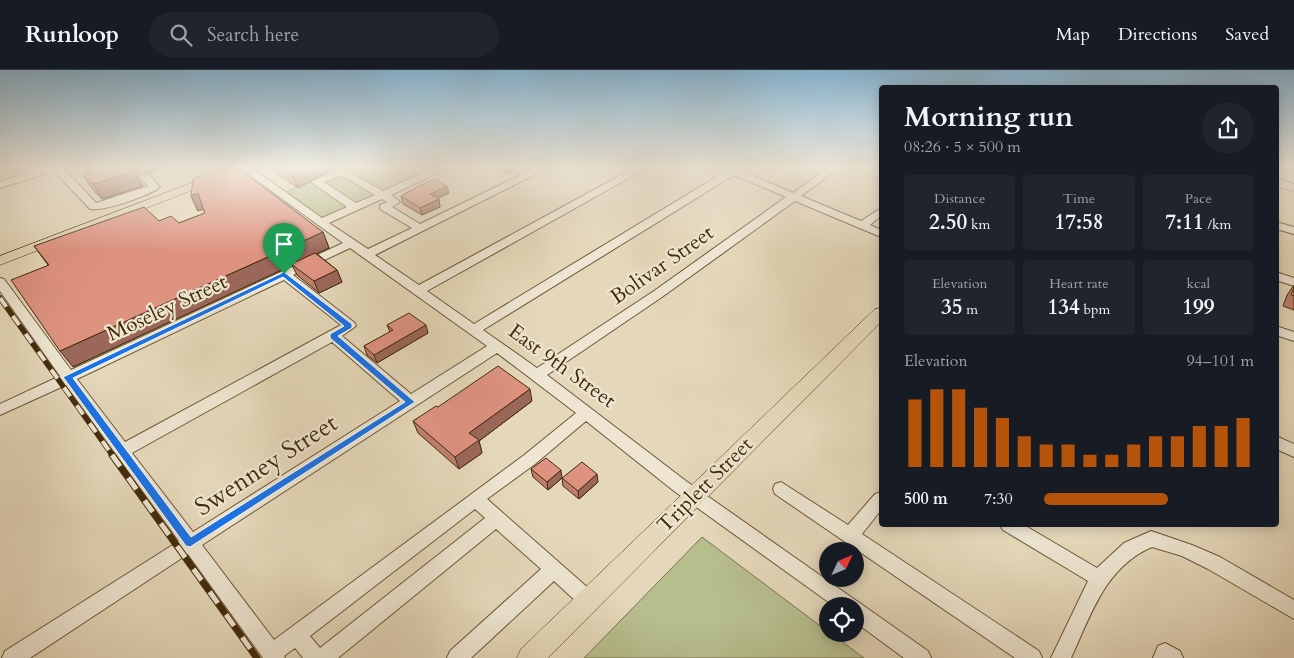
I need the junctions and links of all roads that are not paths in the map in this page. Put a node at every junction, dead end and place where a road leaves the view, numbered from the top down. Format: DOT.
graph roads {
  1 [pos="83,195"];
  2 [pos="132,195"];
  3 [pos="172,195"];
  4 [pos="284,195"];
  5 [pos="337,195"];
  6 [pos="408,195"];
  7 [pos="487,195"];
  8 [pos="591,195"];
  9 [pos="688,195"];
  10 [pos="381,196"];
  11 [pos="794,196"];
  12 [pos="395,202"];
  13 [pos="355,207"];
  14 [pos="879,212"];
  15 [pos="322,222"];
  16 [pos="862,226"];
  17 [pos="1279,226"];
  18 [pos="420,228"];
  19 [pos="1294,231"];
  20 [pos="879,233"];
  21 [pos="351,243"];
  22 [pos="367,254"];
  23 [pos="0,261"];
  24 [pos="284,274"];
  25 [pos="1279,277"];
  26 [pos="0,282"];
  27 [pos="1294,282"];
  28 [pos="417,290"];
  29 [pos="879,315"];
  30 [pos="473,330"];
  31 [pos="1279,331"];
  32 [pos="332,336"];
  33 [pos="1294,337"];
  34 [pos="496,347"];
  35 [pos="537,375"];
  36 [pos="68,377"];
  37 [pos="411,402"];
  38 [pos="0,410"];
  39 [pos="586,412"];
  40 [pos="1279,444"];
  41 [pos="122,451"];
  42 [pos="1294,451"];
  43 [pos="781,489"];
  44 [pos="694,496"];
  45 [pos="475,499"];
  46 [pos="879,501"];
  47 [pos="497,518"];
  48 [pos="1012,527"];
  49 [pos="850,535"];
  50 [pos="190,543"];
  51 [pos="554,568"];
  52 [pos="1099,578"];
  53 [pos="836,597"];
  54 [pos="588,600"];
  55 [pos="1294,610"];
  56 [pos="864,617"];
  57 [pos="297,635"];
  58 [pos="273,656"];
  59 [pos="12,658"];
  60 [pos="316,658"];
  61 [pos="323,658"];
  62 [pos="457,658"];
  63 [pos="530,658"];
  64 [pos="920,658"];
  65 [pos="1032,658"];
  66 [pos="1061,658"];
  67 [pos="1163,658"];
  68 [pos="1173,658"];
  1 -- 2 [label="street"];
  3 -- 23 [label="main road"];
  4 -- 15 [label="street, East 9th Street"];
  5 -- 13 [label="street"];
  6 -- 12 [label="street"];
  7 -- 18 [label="street"];
  8 -- 28 [label="street"];
  9 -- 30 [label="street"];
  10 -- 12 [label="street"];
  10 -- 13 [label="street"];
  11 -- 16 [label="street"];
  11 -- 35 [label="street, Bolivar Street"];
  12 -- 18 [label="street"];
  13 -- 15 [label="street"];
  14 -- 16 [label="street"];
  15 -- 21 [label="street, East 9th Street"];
  16 -- 20 [label="street"];
  17 -- 19 [label="street"];
  18 -- 22 [label="street"];
  21 -- 22 [label="street, East 9th Street"];
  21 -- 24 [label="street, Moseley Street"];
  22 -- 28 [label="street, East 9th Street"];
  24 -- 32 [label="street"];
  24 -- 36 [label="street, Moseley Street"];
  25 -- 27 [label="street"];
  26 -- 36 [label="street"];
  28 -- 30 [label="street, East 9th Street"];
  29 -- 44 [label="main road, Triplett Street"];
  30 -- 34 [label="street, East 9th Street"];
  31 -- 33 [label="street"];
  32 -- 37 [label="street"];
  32 -- 41 [label="street"];
  34 -- 35 [label="street, East 9th Street"];
  34 -- 37 [label="street, Swenney Street"];
  35 -- 39 [label="street, East 9th Street"];
  36 -- 38 [label="street, Moseley Street"];
  36 -- 41 [label="street"];
  37 -- 50 [label="street, Swenney Street"];
  39 -- 44 [label="street, East 9th Street"];
  39 -- 45 [label="street"];
  40 -- 42 [label="street"];
  41 -- 50 [label="street"];
  43 -- 49 [label="street"];
  44 -- 53 [label="street, East 9th Street"];
  44 -- 54 [label="main road, Triplett Street"];
  45 -- 47 [label="street"];
  45 -- 57 [label="street"];
  46 -- 49 [label="street"];
  47 -- 51 [label="street"];
  47 -- 61 [label="street"];
  48 -- 52 [label="street"];
  49 -- 65 [label="street"];
  50 -- 58 [label="street"];
  50 -- 59 [label="street, Swenney Street"];
  51 -- 54 [label="street"];
  51 -- 62 [label="street"];
  52 -- 55 [label="street"];
  52 -- 66 [label="street"];
  54 -- 63 [label="main road, Triplett Street"];
  56 -- 64 [label="street"];
  57 -- 58 [label="street"];
  57 -- 60 [label="street"];
  67 -- 68 [label="street"];
}
